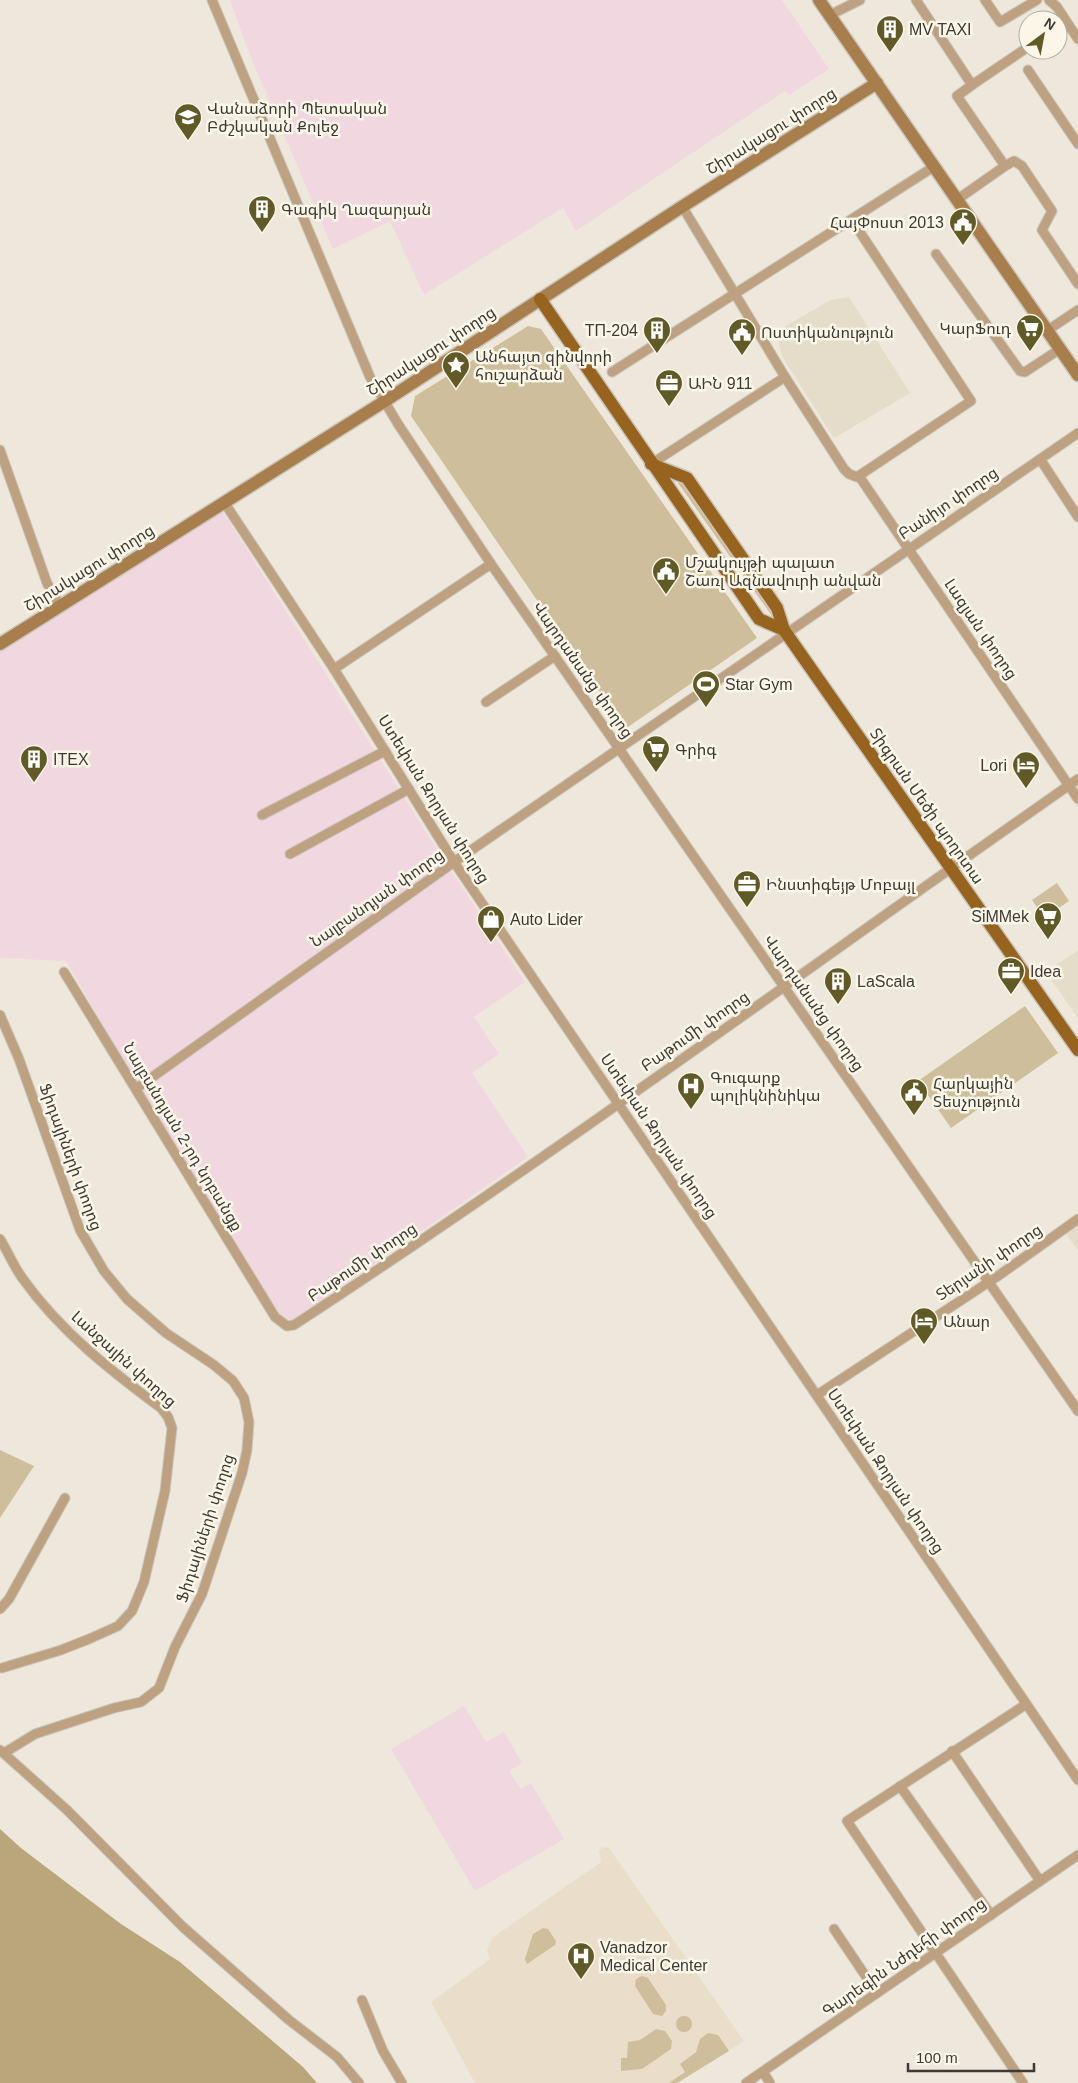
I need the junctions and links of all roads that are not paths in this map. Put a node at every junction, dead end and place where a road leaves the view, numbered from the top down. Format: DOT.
graph roads {
  1 [pos="212,0"];
  2 [pos="819,0"];
  3 [pos="860,0"];
  4 [pos="916,0"];
  5 [pos="985,0"];
  6 [pos="1037,0"];
  7 [pos="1049,0"];
  8 [pos="830,15"];
  9 [pos="1078,39"];
  10 [pos="1018,54"];
  11 [pos="1028,70"];
  12 [pos="878,83"];
  13 [pos="972,85"];
  14 [pos="1078,144"];
  15 [pos="935,166"];
  16 [pos="1004,166"];
  17 [pos="958,199"];
  18 [pos="682,206"];
  19 [pos="852,220"];
  20 [pos="936,254"];
  21 [pos="1078,284"];
  22 [pos="735,295"];
  23 [pos="540,299"];
  24 [pos="1078,310"];
  25 [pos="1048,330"];
  26 [pos="1060,349"];
  27 [pos="612,372"];
  28 [pos="1078,375"];
  29 [pos="785,377"];
  30 [pos="385,401"];
  31 [pos="1078,433"];
  32 [pos="0,450"];
  33 [pos="1040,459"];
  34 [pos="652,464"];
  35 [pos="860,476"];
  36 [pos="224,502"];
  37 [pos="1078,517"];
  38 [pos="908,548"];
  39 [pos="491,564"];
  40 [pos="60,606"];
  41 [pos="785,632"];
  42 [pos="0,644"];
  43 [pos="555,656"];
  44 [pos="334,670"];
  45 [pos="486,702"];
  46 [pos="620,750"];
  47 [pos="385,751"];
  48 [pos="1078,779"];
  49 [pos="1069,785"];
  50 [pos="409,789"];
  51 [pos="1078,798"];
  52 [pos="262,815"];
  53 [pos="290,854"];
  54 [pos="454,862"];
  55 [pos="951,869"];
  56 [pos="64,972"];
  57 [pos="784,985"];
  58 [pos="0,1015"];
  59 [pos="1078,1050"];
  60 [pos="136,1088"];
  61 [pos="618,1103"];
  62 [pos="1078,1219"];
  63 [pos="0,1239"];
  64 [pos="988,1282"];
  65 [pos="275,1317"];
  66 [pos="816,1395"];
  67 [pos="1078,1411"];
  68 [pos="65,1498"];
  69 [pos="0,1609"];
  70 [pos="2,1668"];
  71 [pos="1025,1704"];
  72 [pos="952,1751"];
  73 [pos="2,1752"];
  74 [pos="1078,1780"];
  75 [pos="900,1786"];
  76 [pos="1078,1855"];
  77 [pos="1040,1881"];
  78 [pos="991,1915"];
  79 [pos="834,1929"];
  80 [pos="935,1954"];
  81 [pos="877,1993"];
  82 [pos="362,2000"];
  83 [pos="763,2072"];
  84 [pos="359,2083"];
  85 [pos="402,2083"];
  86 [pos="746,2083"];
  87 [pos="770,2083"];
  88 [pos="1023,2083"];
  1 -- 30 [label="street, Վարդանանց փողոց"];
  2 -- 8 [label="street"];
  3 -- 8 [label="street"];
  4 -- 13 [label="street"];
  5 -- 6 [label="street"];
  7 -- 9 [label="street"];
  8 -- 12 [label="street"];
  10 -- 13 [label="street"];
  11 -- 14 [label="street"];
  12 -- 15 [label="street"];
  12 -- 18 [label="street, Շիրակացու փողոց"];
  13 -- 16 [label="street"];
  15 -- 17 [label="street"];
  15 -- 19 [label="street"];
  16 -- 17 [label="street"];
  16 -- 21 [label="street"];
  17 -- 25 [label="street"];
  18 -- 22 [label="street"];
  18 -- 23 [label="street, Շիրակացու փողոց"];
  19 -- 22 [label="street"];
  19 -- 35 [label="street"];
  20 -- 26 [label="street"];
  22 -- 27 [label="street"];
  22 -- 29 [label="street"];
  23 -- 30 [label="street, Շիրակացու փողոց"];
  23 -- 34 [label="main road"];
  24 -- 25 [label="street"];
  25 -- 26 [label="street"];
  26 -- 28 [label="street"];
  29 -- 34 [label="street"];
  29 -- 35 [label="street"];
  30 -- 36 [label="street, Շիրակացու փողոց"];
  30 -- 39 [label="street, Վարդանանց փողոց"];
  31 -- 33 [label="street, Բանիյո փողոց"];
  32 -- 40 [label="street"];
  33 -- 37 [label="street"];
  33 -- 38 [label="street, Բանիյո փողոց"];
  34 -- 41 [label="main road"];
  34 -- 41 [label="main road, Տիգրան Մեծի պողոտա"];
  35 -- 38 [label="street, Լազյան փողոց"];
  36 -- 40 [label="street, Շիրակացու փողոց"];
  36 -- 44 [label="street, Ստեփան Զորյան փողոց"];
  38 -- 41 [label="street, Բանիյո փողոց"];
  38 -- 49 [label="street, Լազյան փողոց"];
  39 -- 43 [label="street, Վարդանանց փողոց"];
  39 -- 44 [label="street"];
  40 -- 42 [label="street, Շիրակացու փողոց"];
  41 -- 46 [label="street, Նալբանդյան փողոց"];
  41 -- 55 [label="main road, Տիգրան Մեծի պողոտա"];
  43 -- 45 [label="street"];
  43 -- 46 [label="street, Վարդանանց փողոց"];
  44 -- 47 [label="street, Ստեփան Զորյան փողոց"];
  46 -- 54 [label="street, Նալբանդյան փողոց"];
  46 -- 57 [label="street, Վարդանանց փողոց"];
  47 -- 50 [label="street, Ստեփան Զորյան փողոց"];
  47 -- 52 [label="street"];
  48 -- 49 [label="street, Բաթումի փողոց"];
  49 -- 51 [label="street, Լազյան փողոց"];
  49 -- 55 [label="street, Բաթումի փողոց"];
  50 -- 53 [label="street"];
  50 -- 54 [label="street, Ստեփան Զորյան փողոց"];
  54 -- 60 [label="street, Նալբանդյան փողոց"];
  54 -- 61 [label="street, Ստեփան Զորյան փողոց"];
  55 -- 57 [label="street, Բաթումի փողոց"];
  55 -- 59 [label="main road, Տիգրան Մեծի պողոտա"];
  56 -- 60 [label="street, Նալբանդյան 2-րդ նրբանցք"];
  57 -- 61 [label="street, Բաթումի փողոց"];
  57 -- 64 [label="street, Վարդանանց փողոց"];
  58 -- 73 [label="street, Ֆիդայիների փողոց"];
  60 -- 65 [label="street, Նալբանդյան 2-րդ նրբանցք"];
  61 -- 65 [label="street, Բաթումի փողոց"];
  61 -- 66 [label="street, Ստեփան Զորյան փողոց"];
  62 -- 64 [label="street, Տերյանի փողոց"];
  63 -- 70 [label="street, Լանջային փողոց"];
  64 -- 66 [label="street, Տերյանի փողոց"];
  64 -- 67 [label="street, Վարդանանց փողոց"];
  66 -- 71 [label="street, Ստեփան Զորյան փողոց"];
  68 -- 69 [label="street"];
  71 -- 72 [label="street"];
  71 -- 74 [label="street, Ստեփան Զորյան փողոց"];
  72 -- 75 [label="street"];
  72 -- 77 [label="street"];
  73 -- 84 [label="street"];
  75 -- 78 [label="street"];
  75 -- 80 [label="street"];
  76 -- 77 [label="street, Գարեգին Նժդեհի փողոց"];
  77 -- 78 [label="street, Գարեգին Նժդեհի փողոց"];
  78 -- 80 [label="street, Գարեգին Նժդեհի փողոց"];
  79 -- 81 [label="street"];
  80 -- 81 [label="street, Գարեգին Նժդեհի փողոց"];
  80 -- 88 [label="street"];
  81 -- 83 [label="street, Գարեգին Նժդեհի փողոց"];
  82 -- 85 [label="street"];
  83 -- 86 [label="street, Գարեգին Նժդեհի փողոց"];
  83 -- 87 [label="street"];
}
